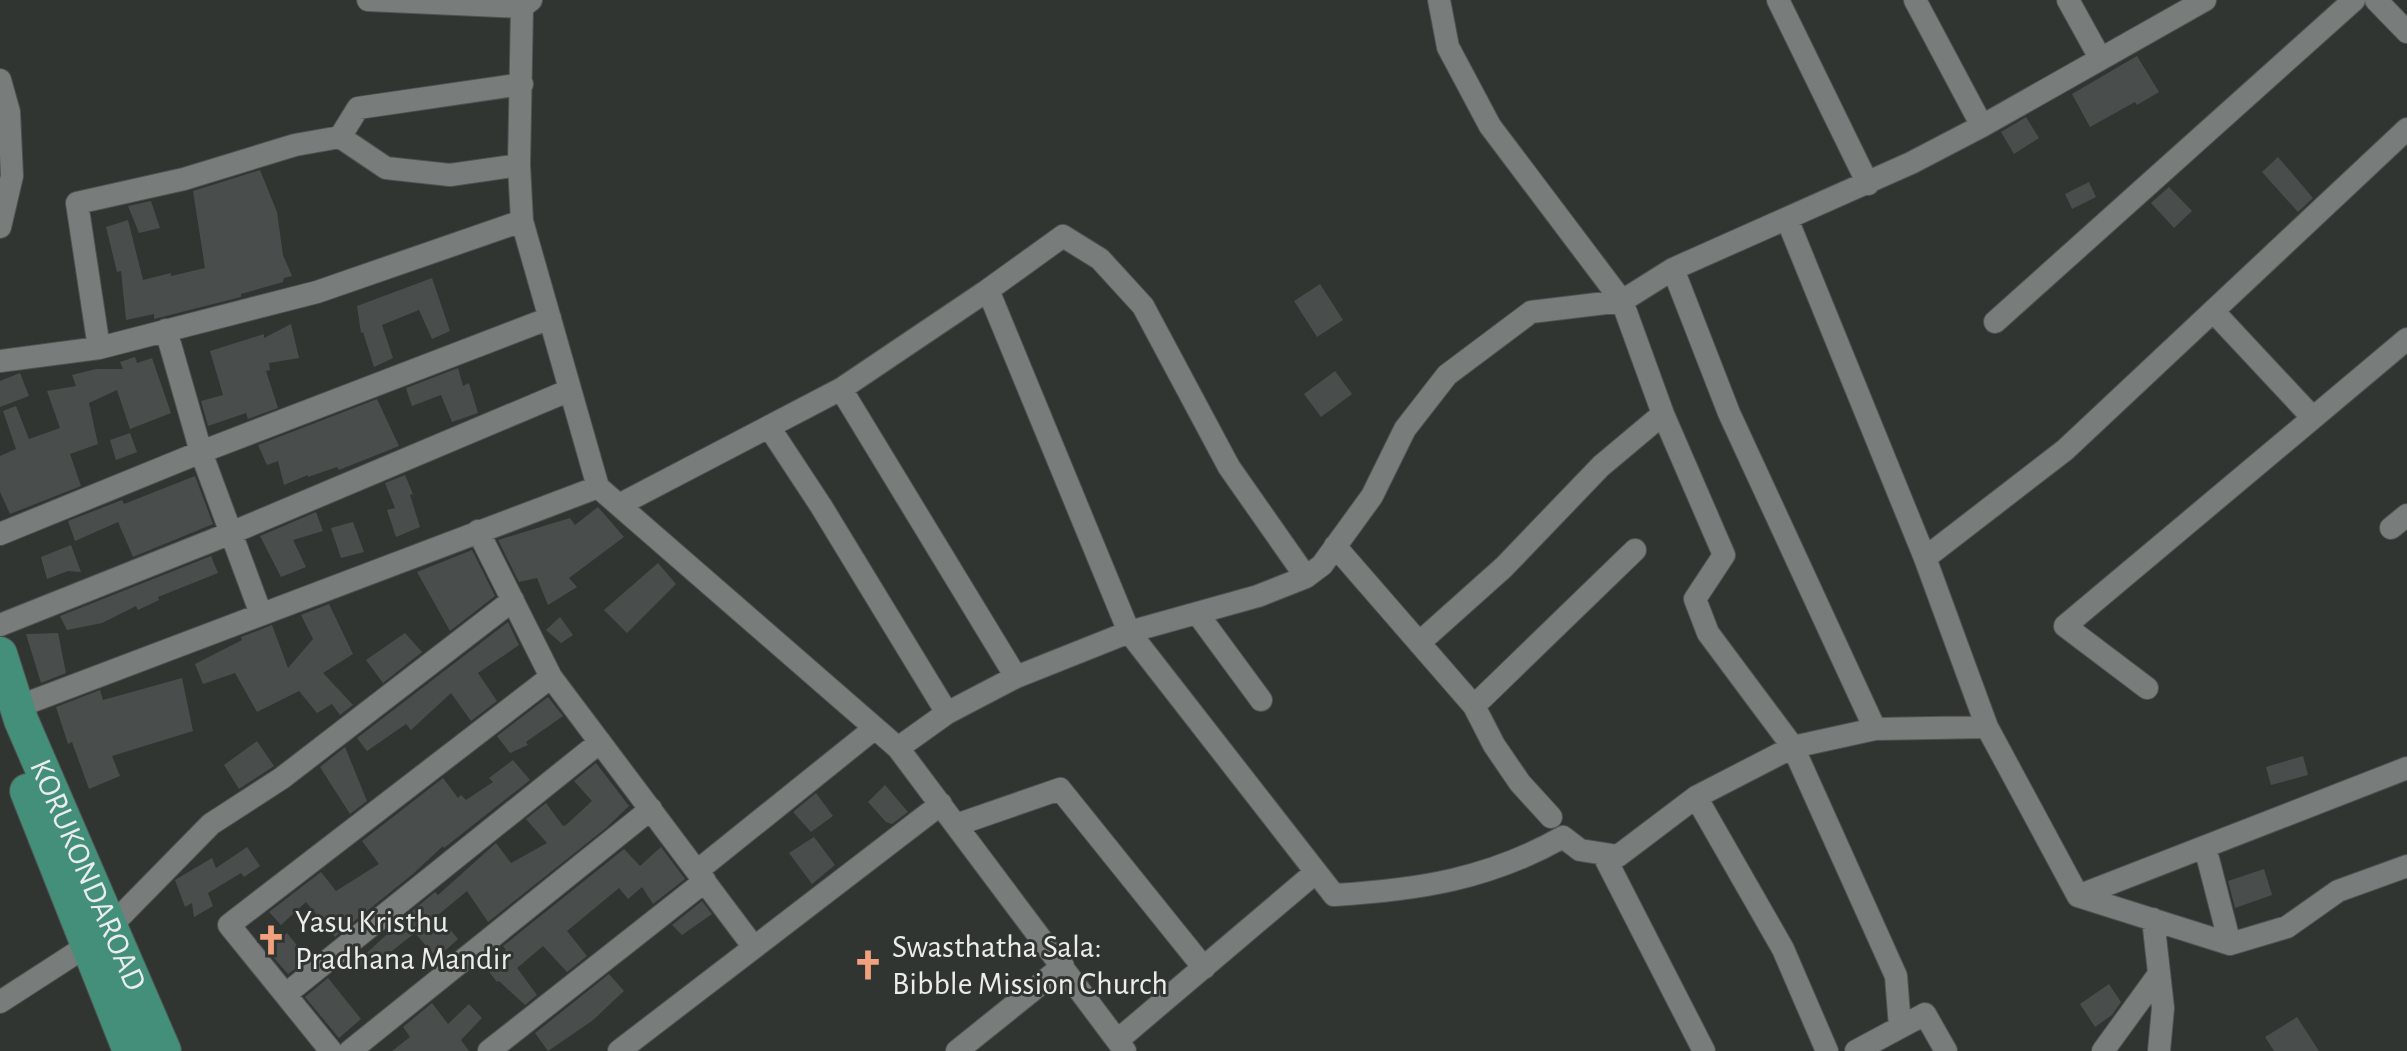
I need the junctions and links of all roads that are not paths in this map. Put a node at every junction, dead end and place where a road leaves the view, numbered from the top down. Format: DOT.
graph roads {
  1 [pos="368,0"];
  2 [pos="1439,0"];
  3 [pos="1778,0"];
  4 [pos="1915,0"];
  5 [pos="2068,0"];
  6 [pos="2354,0"];
  7 [pos="2376,0"];
  8 [pos="2197,2"];
  9 [pos="527,4"];
  10 [pos="2407,32"];
  11 [pos="2100,58"];
  12 [pos="0,80"];
  13 [pos="522,84"];
  14 [pos="1982,126"];
  15 [pos="2407,129"];
  16 [pos="340,137"];
  17 [pos="519,165"];
  18 [pos="1868,184"];
  19 [pos="1787,219"];
  20 [pos="522,221"];
  21 [pos="0,227"];
  22 [pos="1673,269"];
  23 [pos="988,290"];
  24 [pos="1622,301"];
  25 [pos="2213,311"];
  26 [pos="550,318"];
  27 [pos="1995,322"];
  28 [pos="166,330"];
  29 [pos="2407,339"];
  30 [pos="99,348"];
  31 [pos="0,361"];
  32 [pos="841,389"];
  33 [pos="570,390"];
  34 [pos="1663,414"];
  35 [pos="2313,418"];
  36 [pos="769,427"];
  37 [pos="201,452"];
  38 [pos="598,487"];
  39 [pos="619,505"];
  40 [pos="478,531"];
  41 [pos="231,533"];
  42 [pos="0,534"];
  43 [pos="1335,546"];
  44 [pos="1635,550"];
  45 [pos="1925,558"];
  46 [pos="1306,577"];
  47 [pos="513,600"];
  48 [pos="1197,613"];
  49 [pos="261,614"];
  50 [pos="1129,632"];
  51 [pos="1419,643"];
  52 [pos="0,649"];
  53 [pos="551,677"];
  54 [pos="1016,677"];
  55 [pos="2147,688"];
  56 [pos="1261,700"];
  57 [pos="1474,706"];
  58 [pos="947,713"];
  59 [pos="8,715"];
  60 [pos="1987,727"];
  61 [pos="875,728"];
  62 [pos="1875,729"];
  63 [pos="600,742"];
  64 [pos="1793,747"];
  65 [pos="898,748"];
  66 [pos="2407,768"];
  67 [pos="1696,797"];
  68 [pos="941,804"];
  69 [pos="651,809"];
  70 [pos="1551,817"];
  71 [pos="956,825"];
  72 [pos="2205,847"];
  73 [pos="1603,854"];
  74 [pos="2407,866"];
  75 [pos="1316,872"];
  76 [pos="701,876"];
  77 [pos="2078,896"];
  78 [pos="2153,919"];
  79 [pos="99,937"];
  80 [pos="2230,944"];
  81 [pos="753,946"];
  82 [pos="1063,966"];
  83 [pos="1204,968"];
  84 [pos="2159,974"];
  85 [pos="286,994"];
  86 [pos="0,1002"];
  87 [pos="1900,1027"];
  88 [pos="1122,1045"];
  89 [pos="130,1051"];
  90 [pos="164,1051"];
  91 [pos="331,1051"];
  92 [pos="350,1051"];
  93 [pos="489,1051"];
  94 [pos="619,1051"];
  95 [pos="957,1051"];
  96 [pos="1704,1051"];
  97 [pos="1827,1051"];
  98 [pos="1856,1051"];
  99 [pos="1946,1051"];
  100 [pos="2103,1051"];
  101 [pos="2159,1051"];
  1 -- 9 [label="street"];
  2 -- 24 [label="street"];
  3 -- 18 [label="street"];
  4 -- 14 [label="street"];
  5 -- 11 [label="street"];
  6 -- 27 [label="street"];
  7 -- 10 [label="street"];
  8 -- 11 [label="street"];
  9 -- 13 [label="street"];
  11 -- 14 [label="street"];
  12 -- 21 [label="street"];
  13 -- 16 [label="street"];
  13 -- 17 [label="street"];
  14 -- 18 [label="street"];
  15 -- 25 [label="street"];
  16 -- 17 [label="street"];
  16 -- 30 [label="street"];
  17 -- 20 [label="street"];
  18 -- 19 [label="street"];
  19 -- 22 [label="street"];
  19 -- 45 [label="street"];
  20 -- 26 [label="street"];
  20 -- 28 [label="street"];
  22 -- 24 [label="street"];
  22 -- 62 [label="street"];
  23 -- 32 [label="street"];
  23 -- 46 [label="street"];
  23 -- 50 [label="street"];
  24 -- 34 [label="street"];
  24 -- 43 [label="street"];
  25 -- 35 [label="street"];
  25 -- 45 [label="street"];
  26 -- 33 [label="street"];
  26 -- 37 [label="street"];
  28 -- 30 [label="street"];
  28 -- 37 [label="street"];
  29 -- 35 [label="street"];
  30 -- 31 [label="street"];
  32 -- 36 [label="street"];
  32 -- 54 [label="street"];
  33 -- 38 [label="street"];
  33 -- 41 [label="street"];
  34 -- 51 [label="street"];
  34 -- 64 [label="street"];
  35 -- 55 [label="street"];
  36 -- 39 [label="street"];
  36 -- 58 [label="street"];
  37 -- 41 [label="street"];
  37 -- 42 [label="street"];
  38 -- 39 [label="street"];
  38 -- 40 [label="street"];
  39 -- 61 [label="street"];
  40 -- 47 [label="street"];
  40 -- 49 [label="street"];
  41 -- 49 [label="street"];
  41 -- 52 [label="street"];
  43 -- 46 [label="street"];
  43 -- 51 [label="street"];
  44 -- 57 [label="street"];
  45 -- 60 [label="street"];
  46 -- 48 [label="street"];
  47 -- 53 [label="street"];
  47 -- 79 [label="street"];
  48 -- 50 [label="street"];
  48 -- 56 [label="street"];
  49 -- 59 [label="street"];
  50 -- 54 [label="street"];
  50 -- 75 [label="street"];
  51 -- 57 [label="street"];
  52 -- 59 [label="main road, KORUKONDAROAD"];
  53 -- 63 [label="street"];
  53 -- 85 [label="street"];
  54 -- 58 [label="street"];
  57 -- 70 [label="street"];
  58 -- 65 [label="street"];
  59 -- 79 [label="main road, KORUKONDAROAD"];
  60 -- 62 [label="street"];
  60 -- 77 [label="street"];
  61 -- 65 [label="street"];
  61 -- 76 [label="street"];
  62 -- 64 [label="street"];
  63 -- 69 [label="street"];
  63 -- 85 [label="street"];
  64 -- 67 [label="street"];
  64 -- 87 [label="street"];
  65 -- 68 [label="street"];
  66 -- 72 [label="street"];
  67 -- 73 [label="street"];
  67 -- 97 [label="street"];
  68 -- 71 [label="street"];
  68 -- 81 [label="street"];
  69 -- 76 [label="street"];
  69 -- 92 [label="street"];
  71 -- 82 [label="street"];
  71 -- 83 [label="street"];
  72 -- 77 [label="street"];
  72 -- 80 [label="street"];
  73 -- 75 [label="street"];
  73 -- 96 [label="street"];
  74 -- 80 [label="street"];
  75 -- 83 [label="street"];
  76 -- 81 [label="street"];
  76 -- 93 [label="street"];
  77 -- 78 [label="street"];
  78 -- 80 [label="street"];
  78 -- 84 [label="street"];
  79 -- 86 [label="street"];
  79 -- 89 [label="main road"];
  79 -- 90 [label="main road, KORUKONDAROAD"];
  81 -- 94 [label="street"];
  82 -- 88 [label="street"];
  82 -- 95 [label="street"];
  83 -- 88 [label="street"];
  84 -- 100 [label="street"];
  84 -- 101 [label="street"];
  85 -- 91 [label="street"];
  87 -- 98 [label="street"];
  87 -- 99 [label="street"];
}
